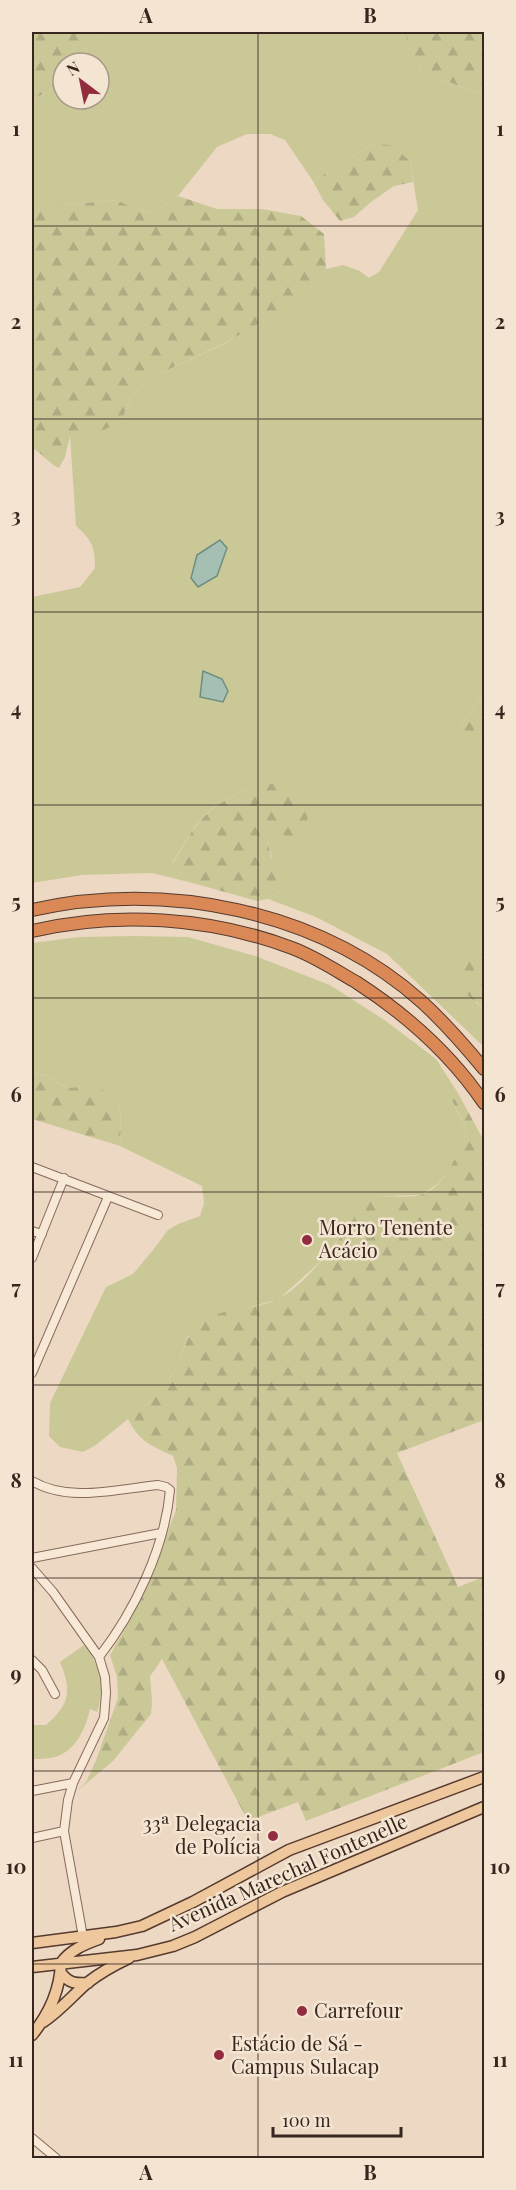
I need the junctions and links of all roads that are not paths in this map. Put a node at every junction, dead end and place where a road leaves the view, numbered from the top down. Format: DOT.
graph roads {
  1 [pos="32,910"];
  2 [pos="32,931"];
  3 [pos="484,1069"];
  4 [pos="484,1103"];
  5 [pos="32,1167"];
  6 [pos="64,1178"];
  7 [pos="108,1197"];
  8 [pos="158,1215"];
  9 [pos="32,1231"];
  10 [pos="42,1234"];
  11 [pos="32,1258"];
  12 [pos="32,1373"];
  13 [pos="32,1481"];
  14 [pos="160,1533"];
  15 [pos="32,1558"];
  16 [pos="32,1568"];
  17 [pos="99,1657"];
  18 [pos="32,1660"];
  19 [pos="55,1694"];
  20 [pos="484,1777"];
  21 [pos="73,1783"];
  22 [pos="32,1791"];
  23 [pos="484,1807"];
  24 [pos="64,1831"];
  25 [pos="32,1838"];
  26 [pos="116,1932"];
  27 [pos="84,1937"];
  28 [pos="32,1943"];
  29 [pos="137,1955"];
  30 [pos="32,1967"];
  31 [pos="61,1968"];
  32 [pos="88,1983"];
  33 [pos="43,2022"];
  34 [pos="32,2035"];
  35 [pos="32,2138"];
  36 [pos="56,2158"];
  1 -- 3 [label="highway"];
  2 -- 4 [label="highway"];
  5 -- 6 [label="street"];
  6 -- 7 [label="street"];
  6 -- 10 [label="street"];
  7 -- 8 [label="street"];
  7 -- 12 [label="street"];
  9 -- 10 [label="street"];
  10 -- 11 [label="street"];
  13 -- 14 [label="street"];
  14 -- 15 [label="street"];
  14 -- 17 [label="street"];
  16 -- 17 [label="street"];
  17 -- 21 [label="street"];
  18 -- 19 [label="street"];
  20 -- 26 [label="main road, Avenida Marechal Fontenelle"];
  21 -- 22 [label="street"];
  21 -- 24 [label="street"];
  23 -- 29 [label="main road, Avenida Marechal Fontenelle"];
  24 -- 25 [label="street"];
  24 -- 27 [label="street"];
  26 -- 27 [label="main road, Avenida Marechal Fontenelle"];
  26 -- 31 [label="main road"];
  27 -- 28 [label="main road, Avenida Marechal Fontenelle"];
  29 -- 31 [label="main road, Avenida Marechal Fontenelle"];
  29 -- 32 [label="main road"];
  30 -- 31 [label="main road, Avenida Marechal Fontenelle"];
  31 -- 32 [label="main road"];
  31 -- 33 [label="main road"];
  32 -- 33 [label="main road"];
  33 -- 34 [label="main road"];
  35 -- 36 [label="street"];
}
